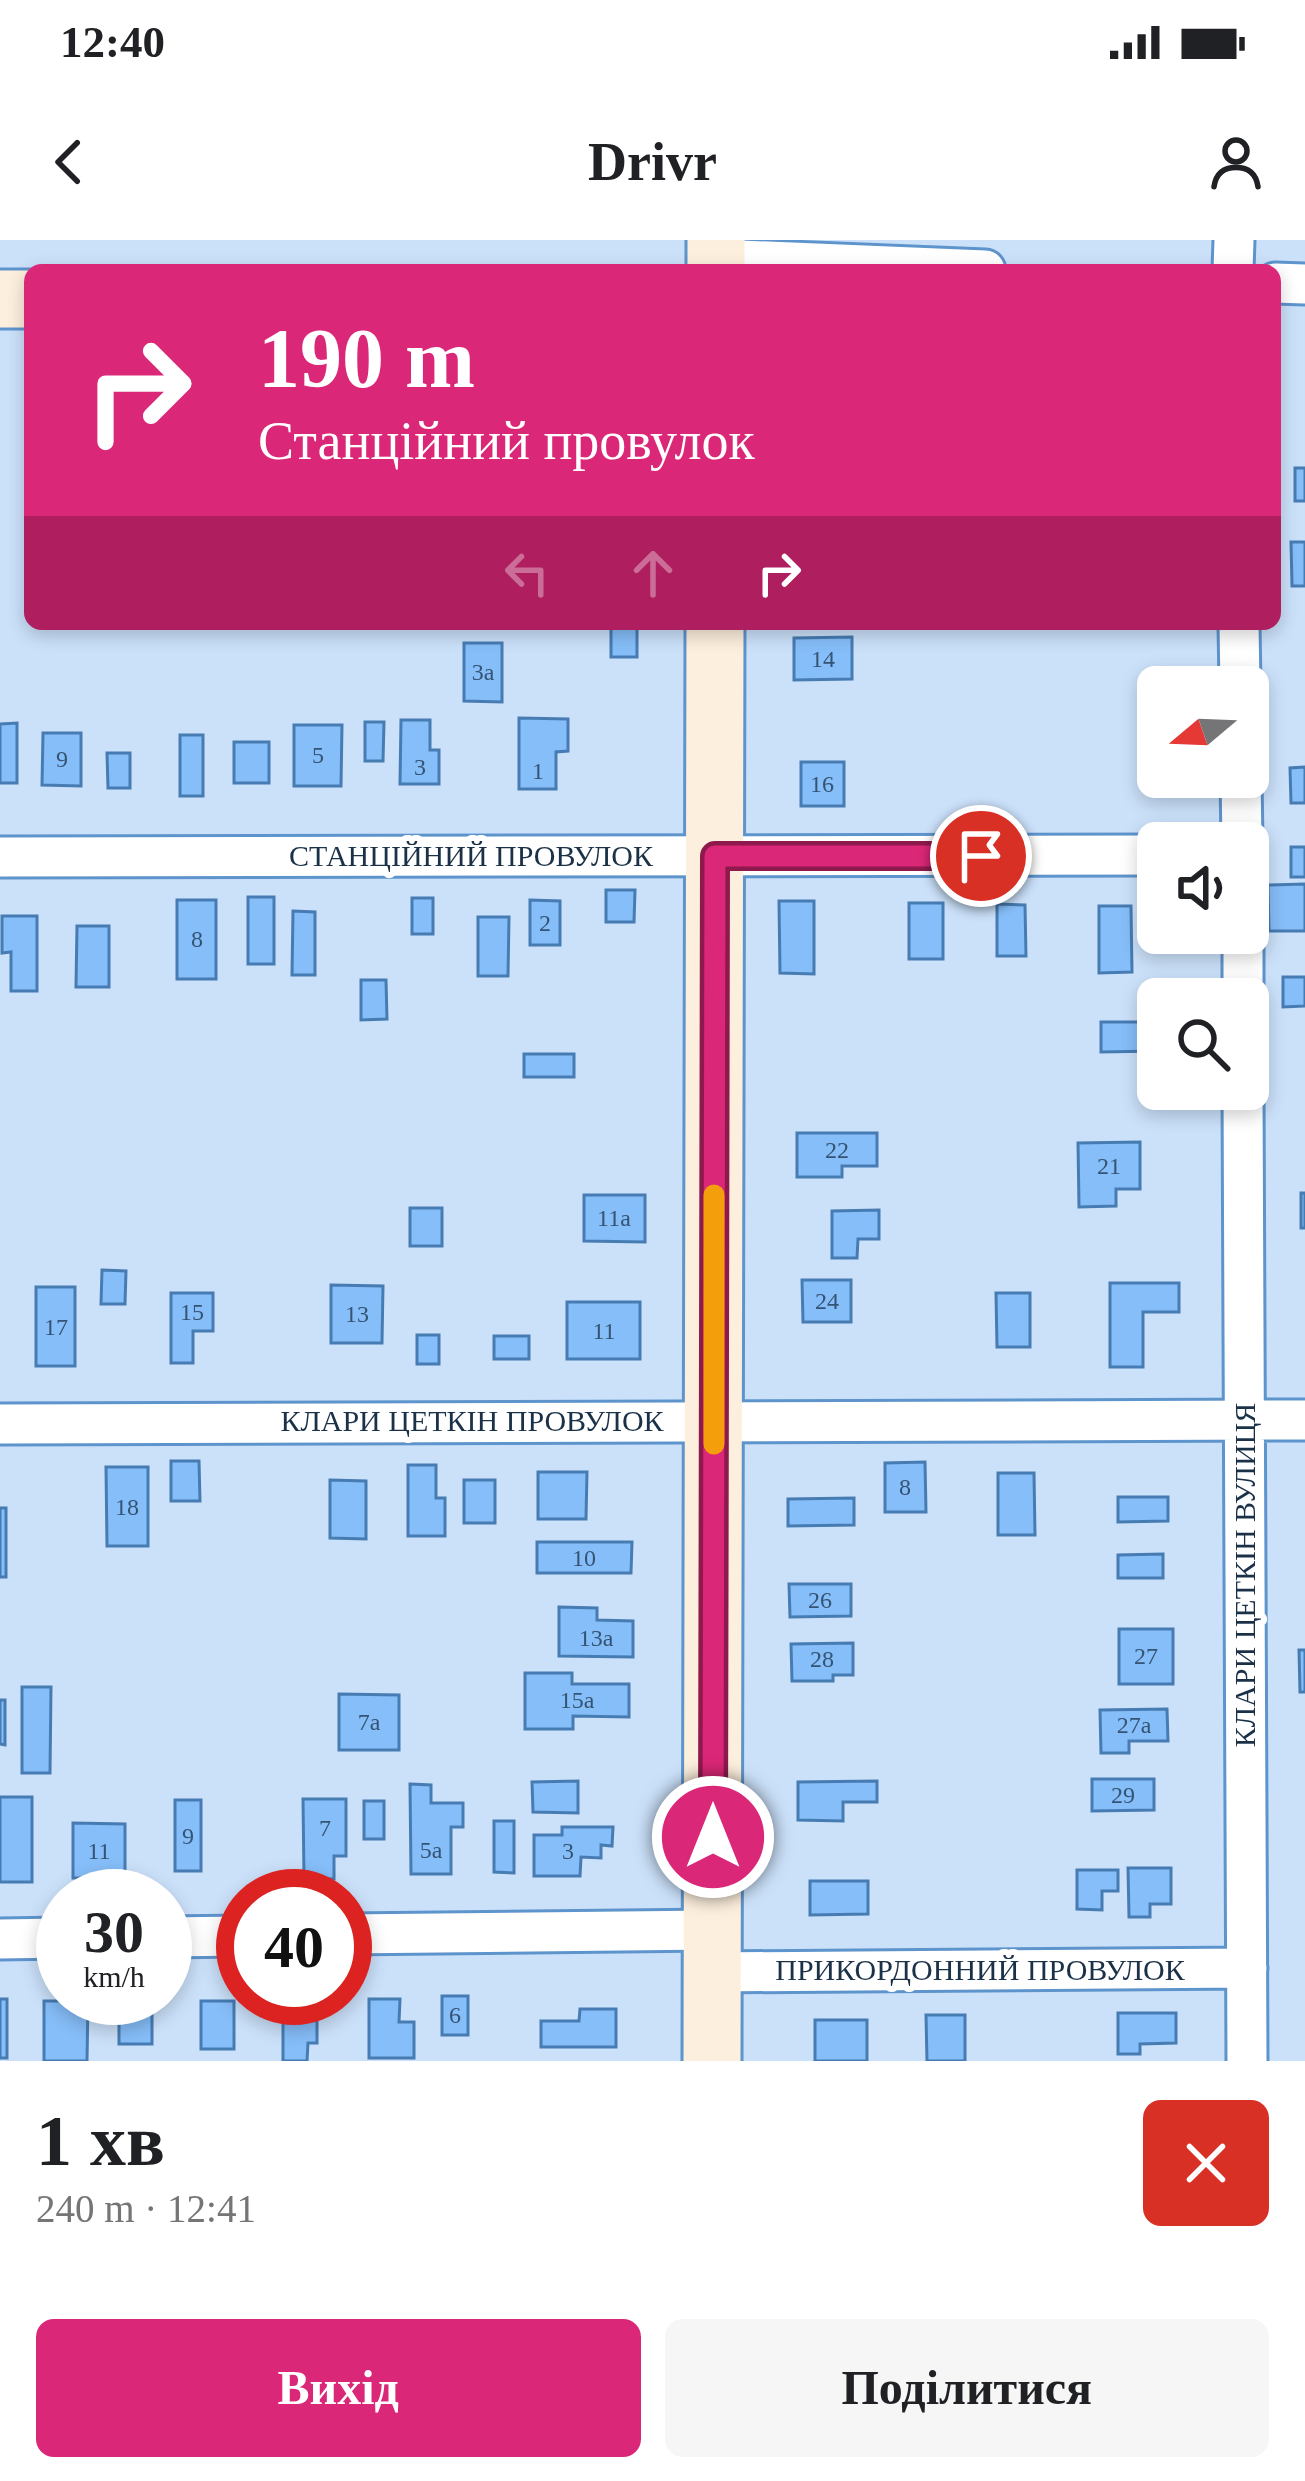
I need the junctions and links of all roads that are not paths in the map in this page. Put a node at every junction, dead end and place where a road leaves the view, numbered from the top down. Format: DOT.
graph roads {
  1 [pos="716,256"];
  2 [pos="870,264"];
  3 [pos="715,630"];
  4 [pos="1239,630"];
  5 [pos="1240,666"];
  6 [pos="1137,855"];
  7 [pos="715,856"];
  8 [pos="0,857"];
  9 [pos="1243,1110"];
  10 [pos="714,1419"];
  11 [pos="1245,1420"];
  12 [pos="1305,1420"];
  13 [pos="0,1424"];
  14 [pos="372,1935"];
  15 [pos="36,1938"];
  16 [pos="0,1939"];
  17 [pos="713,1951"];
  18 [pos="1247,1968"];
  19 [pos="712,2061"];
  20 [pos="1247,2061"];
  1 -- 2 [label="street"];
  3 -- 7 [label="street"];
  4 -- 5 [label="street"];
  6 -- 7 [label="street, СТАНЦІЙНИЙ ПРОВУЛОК"];
  7 -- 8 [label="street, СТАНЦІЙНИЙ ПРОВУЛОК"];
  7 -- 10 [label="street"];
  9 -- 11 [label="street, КЛАРИ ЦЕТКІН ВУЛИЦЯ"];
  10 -- 11 [label="street, КЛАРИ ЦЕТКІН ПРОВУЛОК"];
  10 -- 13 [label="street, КЛАРИ ЦЕТКІН ПРОВУЛОК"];
  10 -- 17 [label="street"];
  11 -- 12 [label="street, КЛАРИ ЦЕТКІН ПРОВУЛОК"];
  11 -- 18 [label="street, КЛАРИ ЦЕТКІН ВУЛИЦЯ"];
  14 -- 17 [label="street, ПРИКОРДОННИЙ ПРОВУЛОК"];
  15 -- 16 [label="street"];
  17 -- 18 [label="street, ПРИКОРДОННИЙ ПРОВУЛОК"];
  17 -- 19 [label="street"];
  18 -- 20 [label="street, КЛАРИ ЦЕТКІН ВУЛИЦЯ"];
}
